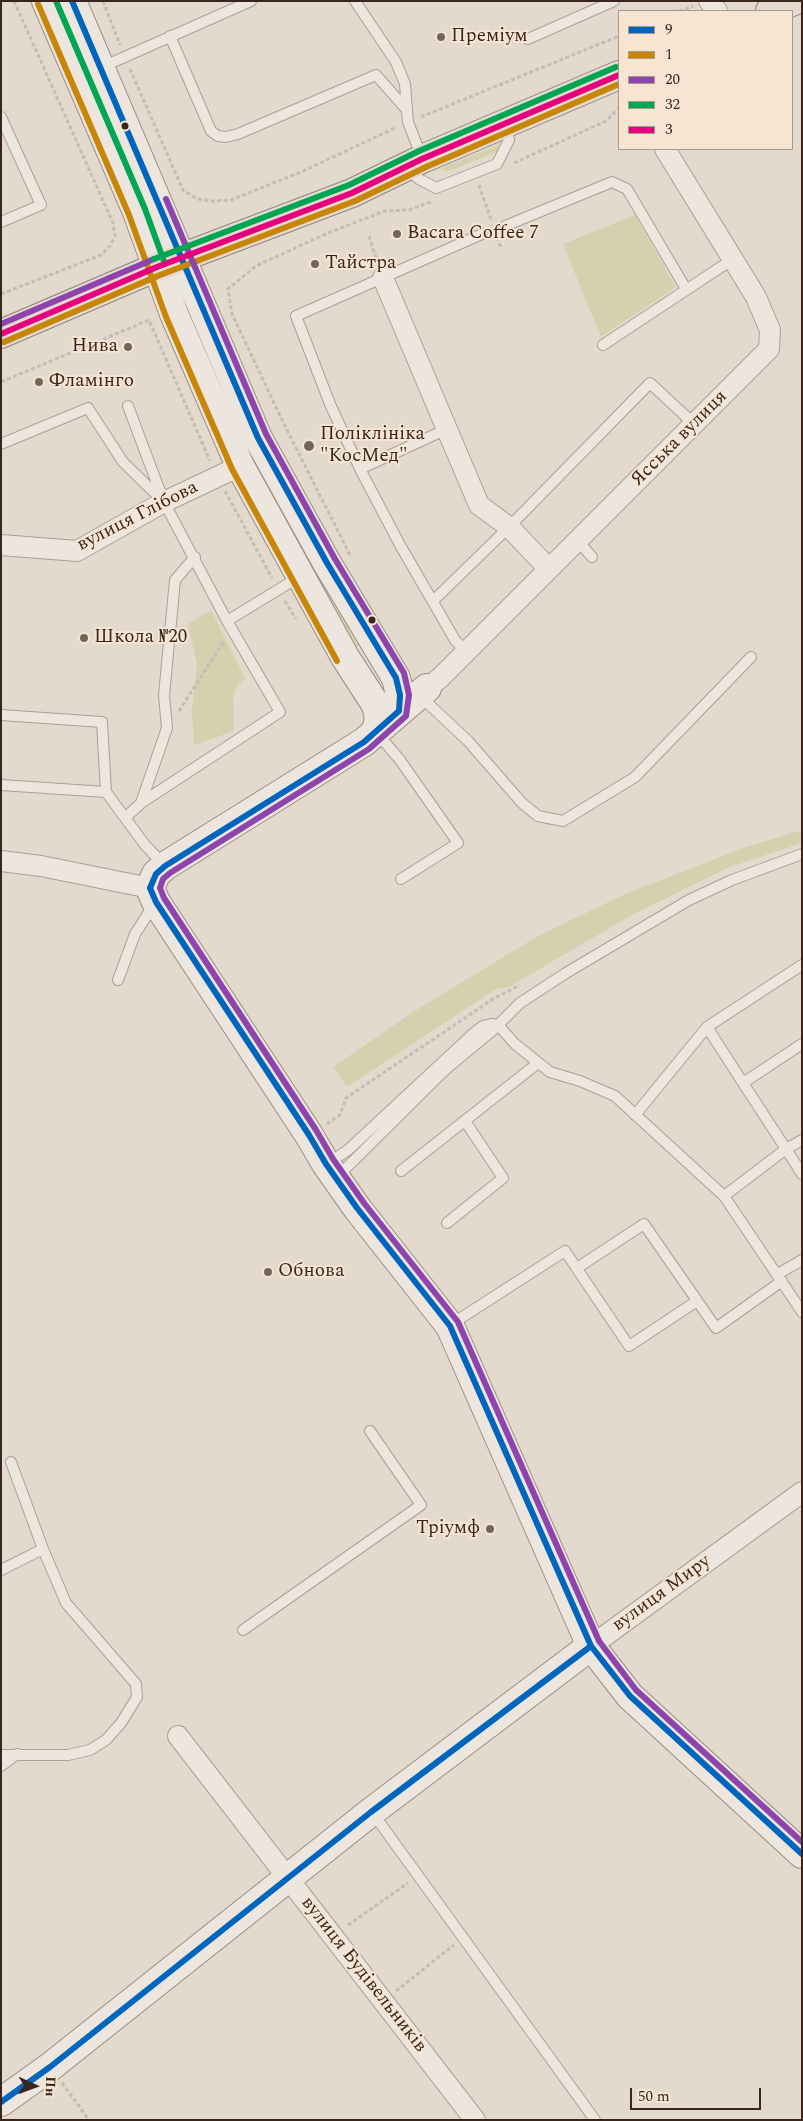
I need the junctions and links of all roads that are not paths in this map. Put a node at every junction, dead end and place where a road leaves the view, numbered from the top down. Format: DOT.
graph roads {
  1 [pos="46,1"];
  2 [pos="72,1"];
  3 [pos="251,1"];
  4 [pos="355,1"];
  5 [pos="614,1"];
  6 [pos="794,1"];
  7 [pos="772,10"];
  8 [pos="170,36"];
  9 [pos="528,39"];
  10 [pos="113,61"];
  11 [pos="618,75"];
  12 [pos="407,110"];
  13 [pos="1,117"];
  14 [pos="666,150"];
  15 [pos="414,163"];
  16 [pos="1,222"];
  17 [pos="505,226"];
  18 [pos="482,234"];
  19 [pos="182,257"];
  20 [pos="733,259"];
  21 [pos="157,267"];
  22 [pos="383,278"];
  23 [pos="686,289"];
  24 [pos="1,334"];
  25 [pos="603,345"];
  26 [pos="128,406"];
  27 [pos="694,424"];
  28 [pos="446,430"];
  29 [pos="1,444"];
  30 [pos="240,466"];
  31 [pos="360,469"];
  32 [pos="164,502"];
  33 [pos="509,527"];
  34 [pos="578,541"];
  35 [pos="1,545"];
  36 [pos="194,557"];
  37 [pos="592,557"];
  38 [pos="549,569"];
  39 [pos="299,576"];
  40 [pos="433,601"];
  41 [pos="227,621"];
  42 [pos="466,652"];
  43 [pos="751,657"];
  44 [pos="415,698"];
  45 [pos="1,715"];
  46 [pos="376,732"];
  47 [pos="1,785"];
  48 [pos="106,792"];
  49 [pos="140,803"];
  50 [pos="125,818"];
  51 [pos="802,854"];
  52 [pos="1,861"];
  53 [pos="401,879"];
  54 [pos="157,885"];
  55 [pos="802,965"];
  56 [pos="118,980"];
  57 [pos="498,1025"];
  58 [pos="707,1027"];
  59 [pos="802,1044"];
  60 [pos="538,1063"];
  61 [pos="743,1082"];
  62 [pos="636,1115"];
  63 [pos="465,1121"];
  64 [pos="802,1140"];
  65 [pos="786,1149"];
  66 [pos="331,1171"];
  67 [pos="401,1171"];
  68 [pos="802,1174"];
  69 [pos="724,1196"];
  70 [pos="447,1223"];
  71 [pos="802,1260"];
  72 [pos="576,1268"];
  73 [pos="780,1277"];
  74 [pos="697,1301"];
  75 [pos="802,1312"];
  76 [pos="450,1326"];
  77 [pos="370,1431"];
  78 [pos="11,1462"];
  79 [pos="802,1492"];
  80 [pos="43,1549"];
  81 [pos="1,1570"];
  82 [pos="243,1630"];
  83 [pos="591,1646"];
  84 [pos="178,1736"];
  85 [pos="18,1754"];
  86 [pos="1,1755"];
  87 [pos="1,1766"];
  88 [pos="372,1812"];
  89 [pos="802,1854"];
  90 [pos="288,1879"];
  91 [pos="1,2102"];
  92 [pos="475,2120"];
  93 [pos="595,2120"];
  1 -- 21 [label="main road"];
  2 -- 10 [label="main road"];
  3 -- 8 [label="lane"];
  4 -- 12 [label="lane"];
  5 -- 9 [label="lane"];
  6 -- 7 [label="main road"];
  8 -- 10 [label="lane"];
  8 -- 12 [label="lane"];
  10 -- 19 [label="main road"];
  11 -- 15 [label="main road"];
  12 -- 15 [label="lane"];
  13 -- 16 [label="lane"];
  14 -- 20 [label="street, Ясська вулиця"];
  15 -- 19 [label="main road"];
  17 -- 23 [label="lane"];
  18 -- 22 [label="lane"];
  19 -- 21 [label="main road"];
  19 -- 44 [label="main road"];
  20 -- 23 [label="lane"];
  20 -- 27 [label="street, Ясська вулиця"];
  21 -- 24 [label="main road"];
  21 -- 30 [label="main road"];
  22 -- 28 [label="street"];
  22 -- 31 [label="lane"];
  23 -- 25 [label="lane"];
  26 -- 32 [label="lane"];
  27 -- 33 [label="lane"];
  27 -- 34 [label="street, Ясська вулиця"];
  28 -- 31 [label="lane"];
  28 -- 33 [label="street"];
  29 -- 32 [label="lane"];
  30 -- 32 [label="street, вулиця Глібова"];
  30 -- 39 [label="main road"];
  31 -- 40 [label="lane"];
  32 -- 35 [label="street, вулиця Глібова"];
  32 -- 36 [label="lane"];
  33 -- 38 [label="street"];
  33 -- 40 [label="lane"];
  34 -- 37 [label="lane"];
  34 -- 38 [label="street, Ясська вулиця"];
  36 -- 41 [label="lane"];
  36 -- 49 [label="lane"];
  38 -- 42 [label="street, Ясська вулиця"];
  39 -- 41 [label="lane"];
  39 -- 46 [label="main road"];
  40 -- 42 [label="lane"];
  41 -- 49 [label="lane"];
  42 -- 44 [label="street, Ясська вулиця"];
  43 -- 44 [label="lane"];
  44 -- 46 [label="main road, Ясська вулиця"];
  45 -- 48 [label="lane"];
  46 -- 53 [label="lane"];
  46 -- 54 [label="main road, Ясська вулиця"];
  47 -- 48 [label="lane"];
  48 -- 50 [label="lane"];
  49 -- 50 [label="lane"];
  50 -- 54 [label="lane"];
  51 -- 57 [label="lane"];
  52 -- 54 [label="street"];
  54 -- 56 [label="lane"];
  54 -- 66 [label="main road"];
  55 -- 58 [label="lane"];
  57 -- 60 [label="lane"];
  57 -- 66 [label="lane"];
  57 -- 66 [label="lane"];
  58 -- 61 [label="lane"];
  58 -- 62 [label="lane"];
  59 -- 61 [label="lane"];
  60 -- 62 [label="lane"];
  60 -- 63 [label="lane"];
  61 -- 65 [label="lane"];
  62 -- 69 [label="lane"];
  63 -- 67 [label="lane"];
  63 -- 70 [label="lane"];
  64 -- 65 [label="lane"];
  65 -- 68 [label="lane"];
  65 -- 69 [label="lane"];
  66 -- 76 [label="main road"];
  69 -- 73 [label="lane"];
  71 -- 73 [label="lane"];
  72 -- 74 [label="lane"];
  72 -- 74 [label="lane"];
  72 -- 76 [label="lane"];
  73 -- 74 [label="lane"];
  73 -- 75 [label="lane"];
  76 -- 83 [label="main road"];
  77 -- 82 [label="lane"];
  78 -- 80 [label="lane"];
  79 -- 83 [label="street, вулиця Миру"];
  80 -- 81 [label="lane"];
  80 -- 85 [label="lane"];
  83 -- 88 [label="main road, вулиця Миру"];
  83 -- 89 [label="main road"];
  84 -- 90 [label="street, вулиця Будівельників"];
  85 -- 86 [label="lane"];
  85 -- 87 [label="lane"];
  88 -- 90 [label="main road, вулиця Миру"];
  88 -- 93 [label="lane"];
  90 -- 91 [label="main road, вулиця Миру"];
  90 -- 92 [label="street, вулиця Будівельників"];
}
